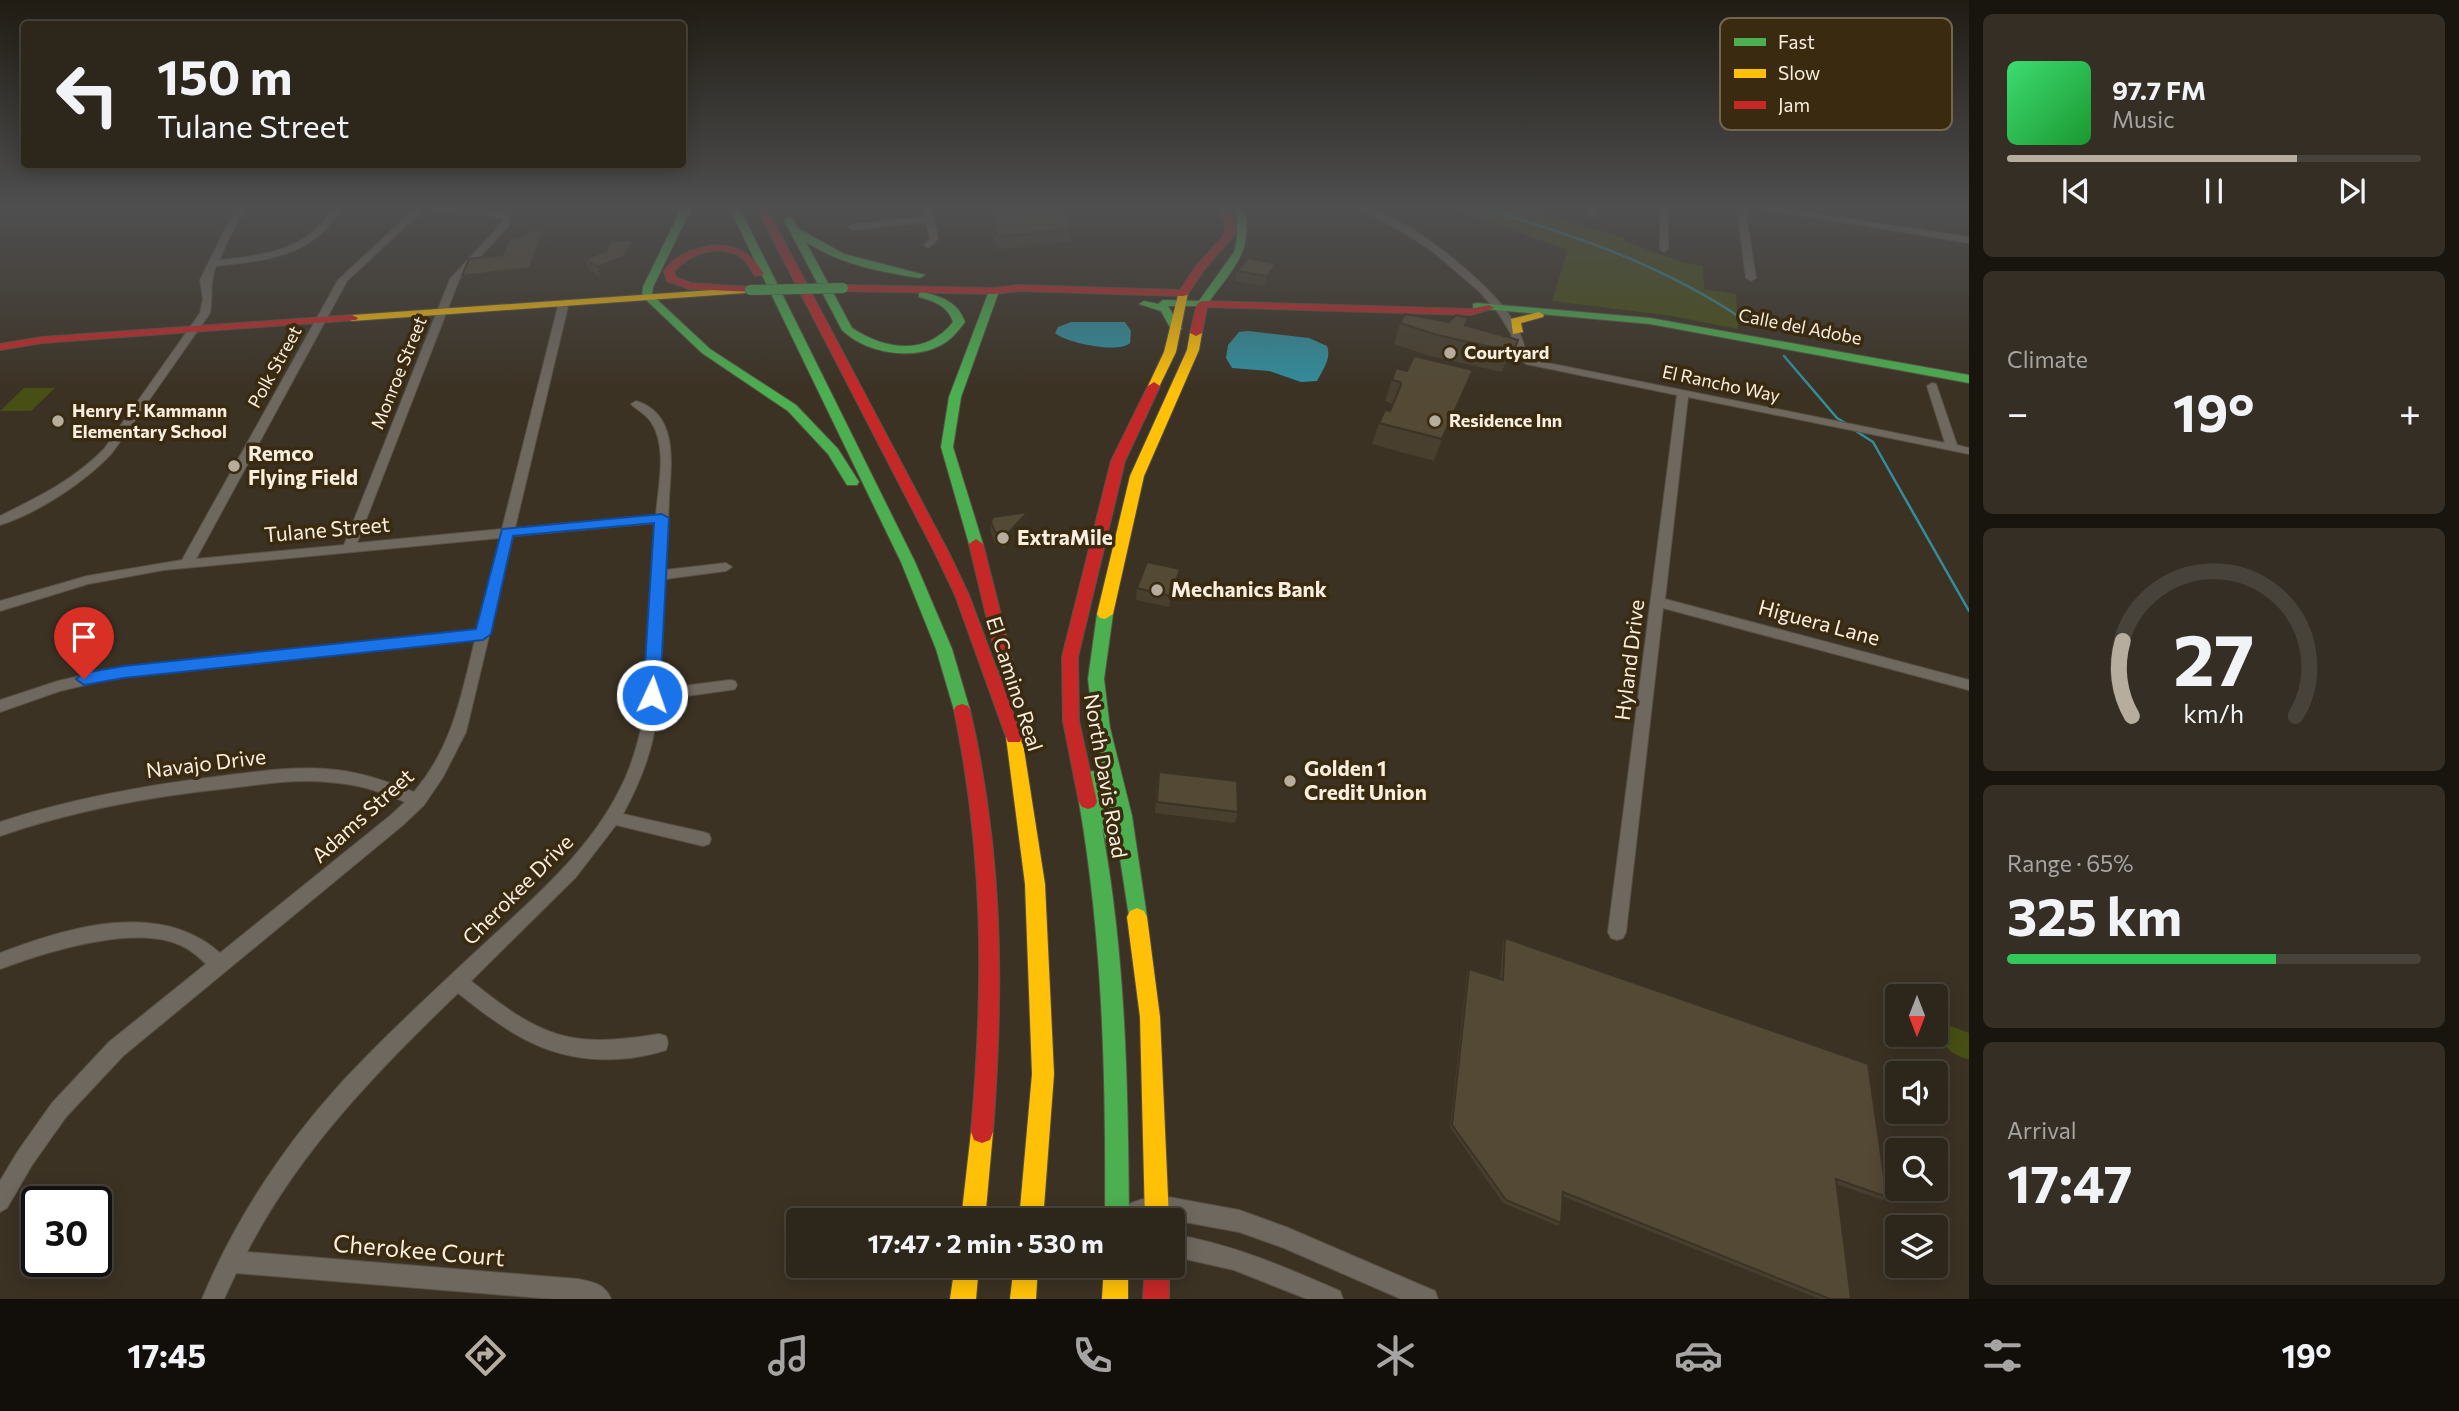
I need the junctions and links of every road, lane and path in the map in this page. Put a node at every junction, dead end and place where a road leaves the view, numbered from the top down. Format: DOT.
graph roads {
  1 [pos="209,270"];
  2 [pos="354,270"];
  3 [pos="463,270"];
  4 [pos="656,270"];
  5 [pos="670,270"];
  6 [pos="757,270"];
  7 [pos="765,270"];
  8 [pos="794,270"];
  9 [pos="816,270"];
  10 [pos="885,270"];
  11 [pos="1199,270"];
  12 [pos="1226,270"];
  13 [pos="1463,270"];
  14 [pos="1750,270"];
  15 [pos="1751,278"];
  16 [pos="865,288"];
  17 [pos="750,290"];
  18 [pos="1100,290"];
  19 [pos="994,291"];
  20 [pos="647,296"];
  21 [pos="1182,298"];
  22 [pos="1204,299"];
  23 [pos="780,301"];
  24 [pos="564,302"];
  25 [pos="1135,302"];
  26 [pos="1493,309"];
  27 [pos="443,311"];
  28 [pos="1591,314"];
  29 [pos="321,320"];
  30 [pos="1176,329"];
  31 [pos="195,330"];
  32 [pos="1517,332"];
  33 [pos="0,340"];
  34 [pos="41,340"];
  35 [pos="0,347"];
  36 [pos="1969,379"];
  37 [pos="1932,386"];
  38 [pos="1683,394"];
  39 [pos="636,404"];
  40 [pos="1952,448"];
  41 [pos="1969,451"];
  42 [pos="662,518"];
  43 [pos="0,521"];
  44 [pos="507,532"];
  45 [pos="349,547"];
  46 [pos="903,548"];
  47 [pos="187,563"];
  48 [pos="726,568"];
  49 [pos="659,575"];
  50 [pos="1658,602"];
  51 [pos="0,606"];
  52 [pos="483,634"];
  53 [pos="730,685"];
  54 [pos="1969,685"];
  55 [pos="652,695"];
  56 [pos="0,706"];
  57 [pos="1017,746"];
  58 [pos="1077,748"];
  59 [pos="418,800"];
  60 [pos="613,818"];
  61 [pos="0,829"];
  62 [pos="703,839"];
  63 [pos="1128,848"];
  64 [pos="1617,932"];
  65 [pos="0,961"];
  66 [pos="220,965"];
  67 [pos="458,982"];
  68 [pos="659,1043"];
  69 [pos="0,1201"];
  70 [pos="974,1208"];
  71 [pos="1032,1208"];
  72 [pos="1117,1208"];
  73 [pos="1157,1208"];
  74 [pos="1185,1216"];
  75 [pos="1185,1246"];
  76 [pos="231,1262"];
  77 [pos="965,1278"];
  78 [pos="1025,1278"];
  79 [pos="1116,1278"];
  80 [pos="1157,1278"];
  81 [pos="214,1299"];
  82 [pos="600,1299"];
  83 [pos="963,1299"];
  84 [pos="1023,1299"];
  85 [pos="1115,1299"];
  86 [pos="1156,1299"];
  87 [pos="1332,1299"];
  88 [pos="1427,1299"];
  1 -- 31 [label="street"];
  2 -- 29 [label="street, Polk Street"];
  3 -- 27 [label="street, Monroe Street"];
  4 -- 20 [label="main road"];
  5 -- 17 [label="main road"];
  6 -- 23 [label="main road"];
  7 -- 23 [label="main road"];
  8 -- 57 [label="main road, El Camino Real"];
  9 -- 16 [label="main road"];
  10 -- 18 [label="main road"];
  11 -- 21 [label="main road, North Davis Road"];
  12 -- 22 [label="main road, North Davis Road"];
  13 -- 26 [label="street, El Rancho Way"];
  14 -- 15 [label="street"];
  16 -- 17 [label="main road, bridge"];
  16 -- 19 [label="main road"];
  17 -- 20 [label="main road"];
  18 -- 19 [label="main road"];
  18 -- 21 [label="main road"];
  19 -- 25 [label="main road"];
  19 -- 57 [label="main road"];
  20 -- 24 [label="main road"];
  20 -- 46 [label="main road"];
  21 -- 22 [label="main road, Calle del Adobe"];
  21 -- 25 [label="main road"];
  21 -- 30 [label="main road, North Davis Road"];
  22 -- 26 [label="main road, Calle del Adobe"];
  22 -- 63 [label="main road, North Davis Road"];
  23 -- 46 [label="main road"];
  24 -- 27 [label="main road"];
  24 -- 44 [label="street, Adams Street"];
  25 -- 30 [label="main road"];
  26 -- 28 [label="main road, Calle del Adobe"];
  26 -- 32 [label="street, El Rancho Way"];
  27 -- 29 [label="main road"];
  27 -- 45 [label="street, Monroe Street"];
  28 -- 32 [label="main road"];
  28 -- 36 [label="main road, Calle del Adobe"];
  29 -- 31 [label="main road"];
  29 -- 47 [label="street, Polk Street"];
  30 -- 58 [label="main road, North Davis Road"];
  31 -- 34 [label="main road"];
  31 -- 43 [label="street"];
  32 -- 38 [label="street, El Rancho Way"];
  33 -- 34 [label="main road"];
  34 -- 35 [label="main road"];
  37 -- 40 [label="street"];
  38 -- 40 [label="street, El Rancho Way"];
  38 -- 50 [label="street, Hyland Drive"];
  39 -- 42 [label="street, Cherokee Drive"];
  40 -- 41 [label="street, El Rancho Way"];
  42 -- 44 [label="street, Tulane Street"];
  42 -- 49 [label="street, Cherokee Drive"];
  44 -- 45 [label="street, Tulane Street"];
  44 -- 52 [label="street, Adams Street"];
  45 -- 47 [label="street, Tulane Street"];
  46 -- 70 [label="main road"];
  47 -- 51 [label="street, Tulane Street"];
  48 -- 49 [label="street"];
  49 -- 55 [label="street, Cherokee Drive"];
  50 -- 54 [label="street, Higuera Lane"];
  50 -- 64 [label="street, Hyland Drive"];
  52 -- 56 [label="street"];
  52 -- 59 [label="street, Adams Street"];
  53 -- 55 [label="street"];
  55 -- 60 [label="street, Cherokee Drive"];
  57 -- 71 [label="main road, El Camino Real"];
  58 -- 63 [label="main road"];
  58 -- 72 [label="main road, North Davis Road"];
  59 -- 61 [label="street, Navajo Drive"];
  59 -- 66 [label="street, Adams Street"];
  60 -- 62 [label="street"];
  60 -- 67 [label="street, Cherokee Drive"];
  63 -- 73 [label="main road, North Davis Road"];
  65 -- 66 [label="street"];
  66 -- 69 [label="street, Adams Street"];
  67 -- 68 [label="street"];
  67 -- 76 [label="street, Cherokee Drive"];
  74 -- 88 [label="street"];
  75 -- 87 [label="street"];
  76 -- 81 [label="street, Cherokee Drive"];
  76 -- 82 [label="street, Cherokee Court"];
  77 -- 83 [label="main road"];
  78 -- 84 [label="main road"];
  79 -- 85 [label="main road"];
  80 -- 86 [label="main road"];
}
